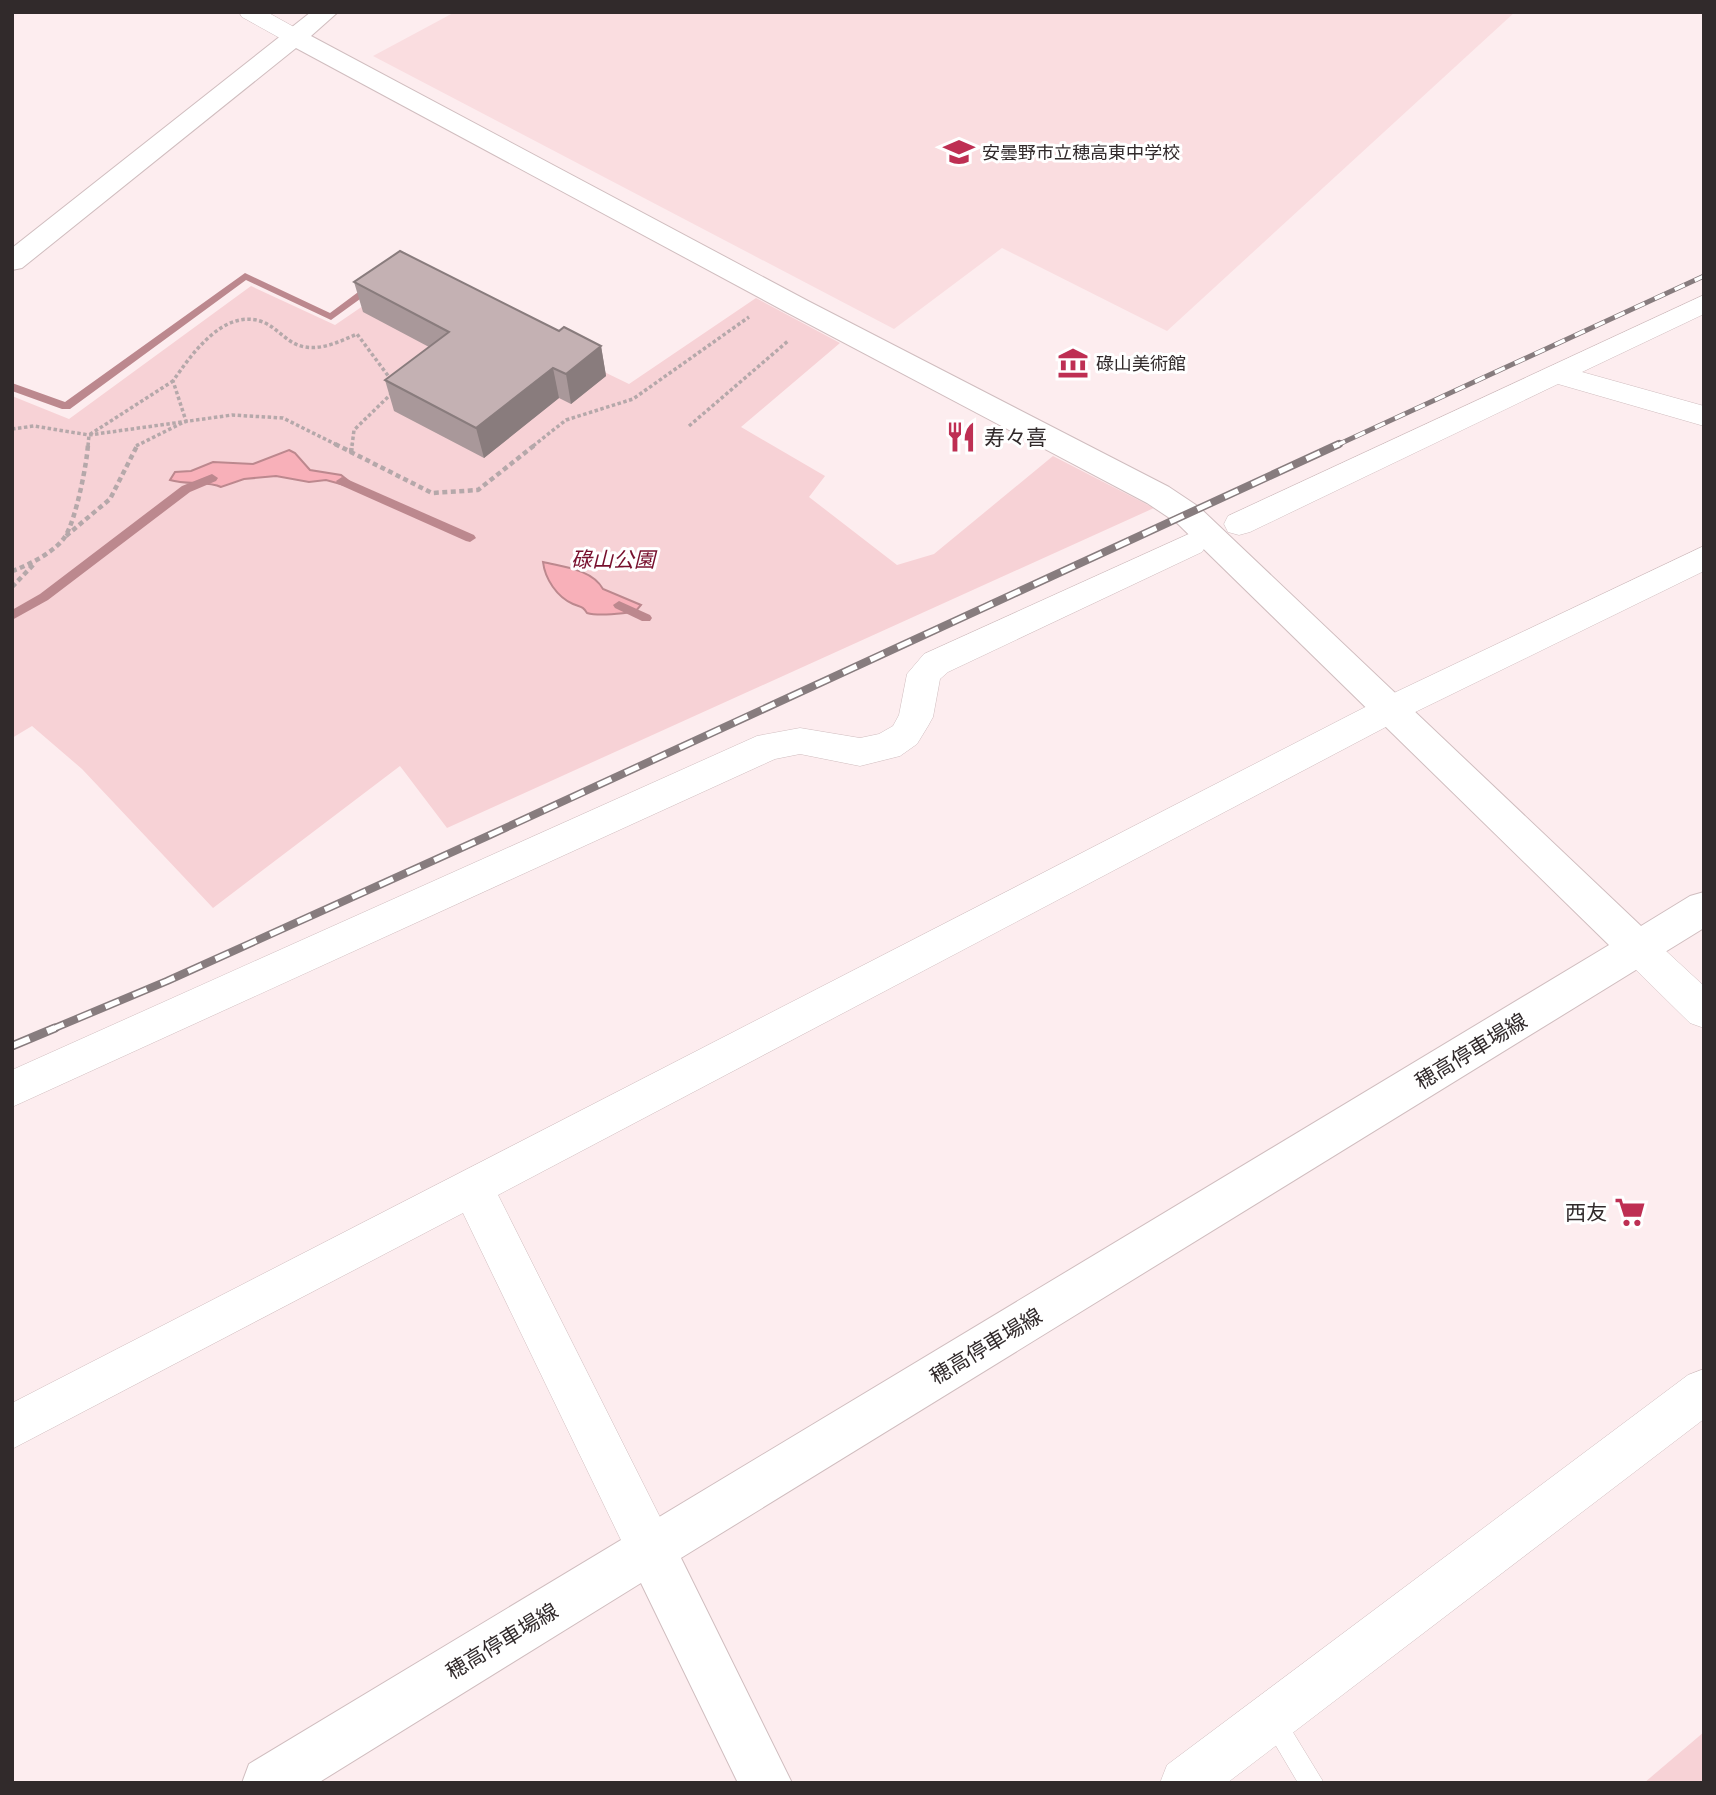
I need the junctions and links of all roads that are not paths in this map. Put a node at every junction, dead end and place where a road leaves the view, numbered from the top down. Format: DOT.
graph roads {
  1 [pos="250,12"];
  2 [pos="326,12"];
  3 [pos="295,37"];
  4 [pos="12,262"];
  5 [pos="1704,303"];
  6 [pos="1556,374"];
  7 [pos="1704,416"];
  8 [pos="1239,524"];
  9 [pos="1191,544"];
  10 [pos="1704,557"];
  11 [pos="1389,710"];
  12 [pos="1704,908"];
  13 [pos="1639,949"];
  14 [pos="1704,1011"];
  15 [pos="12,1089"];
  16 [pos="472,1187"];
  17 [pos="1704,1391"];
  18 [pos="12,1427"];
  19 [pos="650,1550"];
  20 [pos="1272,1719"];
  21 [pos="268,1783"];
  22 [pos="766,1783"];
  23 [pos="1185,1783"];
  24 [pos="1312,1783"];
  1 -- 3 [label="street"];
  2 -- 3 [label="street"];
  3 -- 4 [label="street"];
  3 -- 11 [label="street"];
  5 -- 6 [label="street"];
  6 -- 7 [label="street"];
  6 -- 8 [label="street"];
  9 -- 15 [label="street"];
  10 -- 11 [label="street"];
  11 -- 13 [label="street"];
  11 -- 16 [label="street"];
  12 -- 13 [label="street, 穂高停車場線"];
  13 -- 14 [label="street"];
  13 -- 19 [label="street, 穂高停車場線"];
  16 -- 18 [label="street"];
  16 -- 19 [label="street"];
  17 -- 20 [label="street"];
  19 -- 21 [label="street, 穂高停車場線"];
  19 -- 22 [label="street"];
  20 -- 23 [label="street"];
  20 -- 24 [label="lane"];
}
